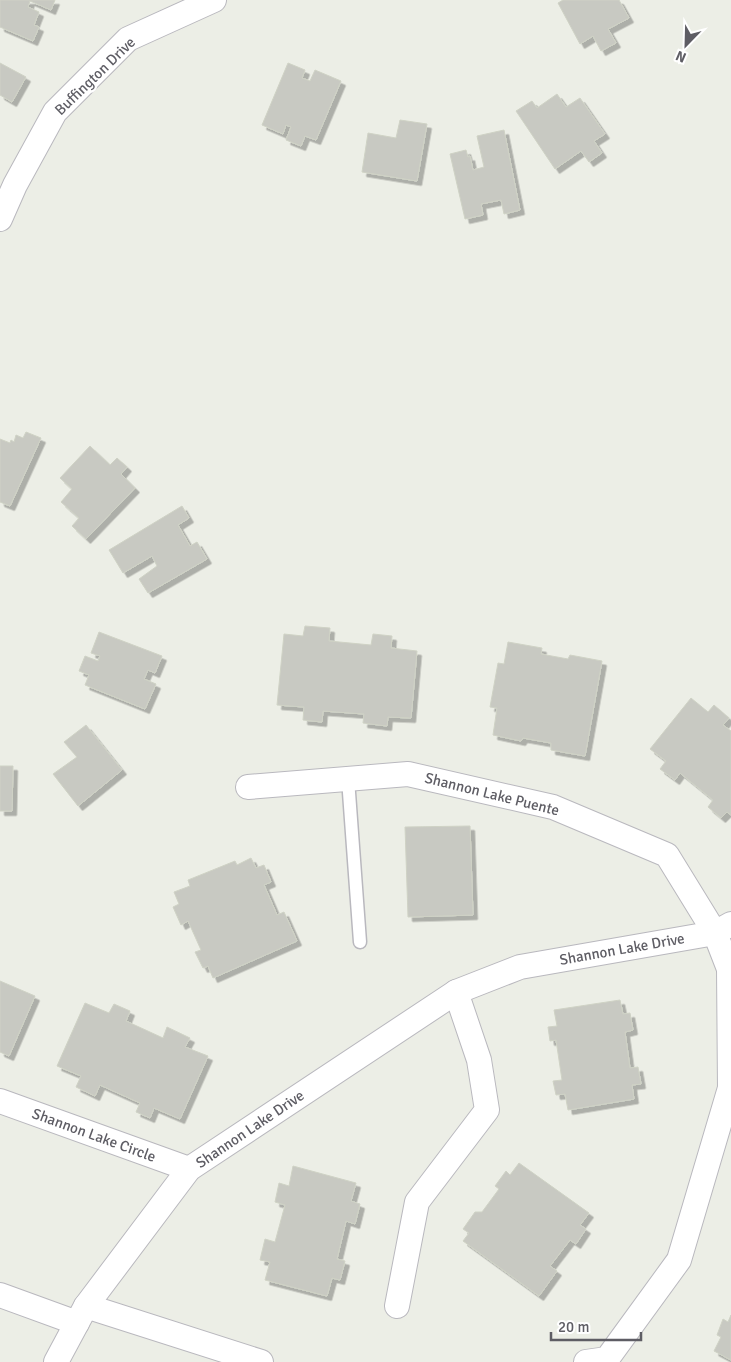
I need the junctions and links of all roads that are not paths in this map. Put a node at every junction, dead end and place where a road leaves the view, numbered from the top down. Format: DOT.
graph roads {
  1 [pos="214,0"];
  2 [pos="0,219"];
  3 [pos="348,778"];
  4 [pos="248,787"];
  5 [pos="723,929"];
  6 [pos="360,942"];
  7 [pos="456,992"];
  8 [pos="0,1101"];
  9 [pos="189,1170"];
  10 [pos="0,1295"];
  11 [pos="397,1306"];
  12 [pos="81,1314"];
  13 [pos="56,1362"];
  14 [pos="261,1362"];
  15 [pos="586,1362"];
  1 -- 2 [label="street, Buffington Drive"];
  3 -- 4 [label="street, Shannon Lake Puente"];
  3 -- 5 [label="street, Shannon Lake Puente"];
  3 -- 6 [label="lane"];
  5 -- 7 [label="street, Shannon Lake Drive"];
  5 -- 15 [label="street, Shannon Lake Puente"];
  7 -- 9 [label="street, Shannon Lake Drive"];
  7 -- 11 [label="street"];
  8 -- 9 [label="street, Shannon Lake Circle"];
  9 -- 12 [label="street, Shannon Lake Drive"];
  10 -- 12 [label="street"];
  12 -- 13 [label="street, Shannon Lake Drive"];
  12 -- 14 [label="street"];
}
